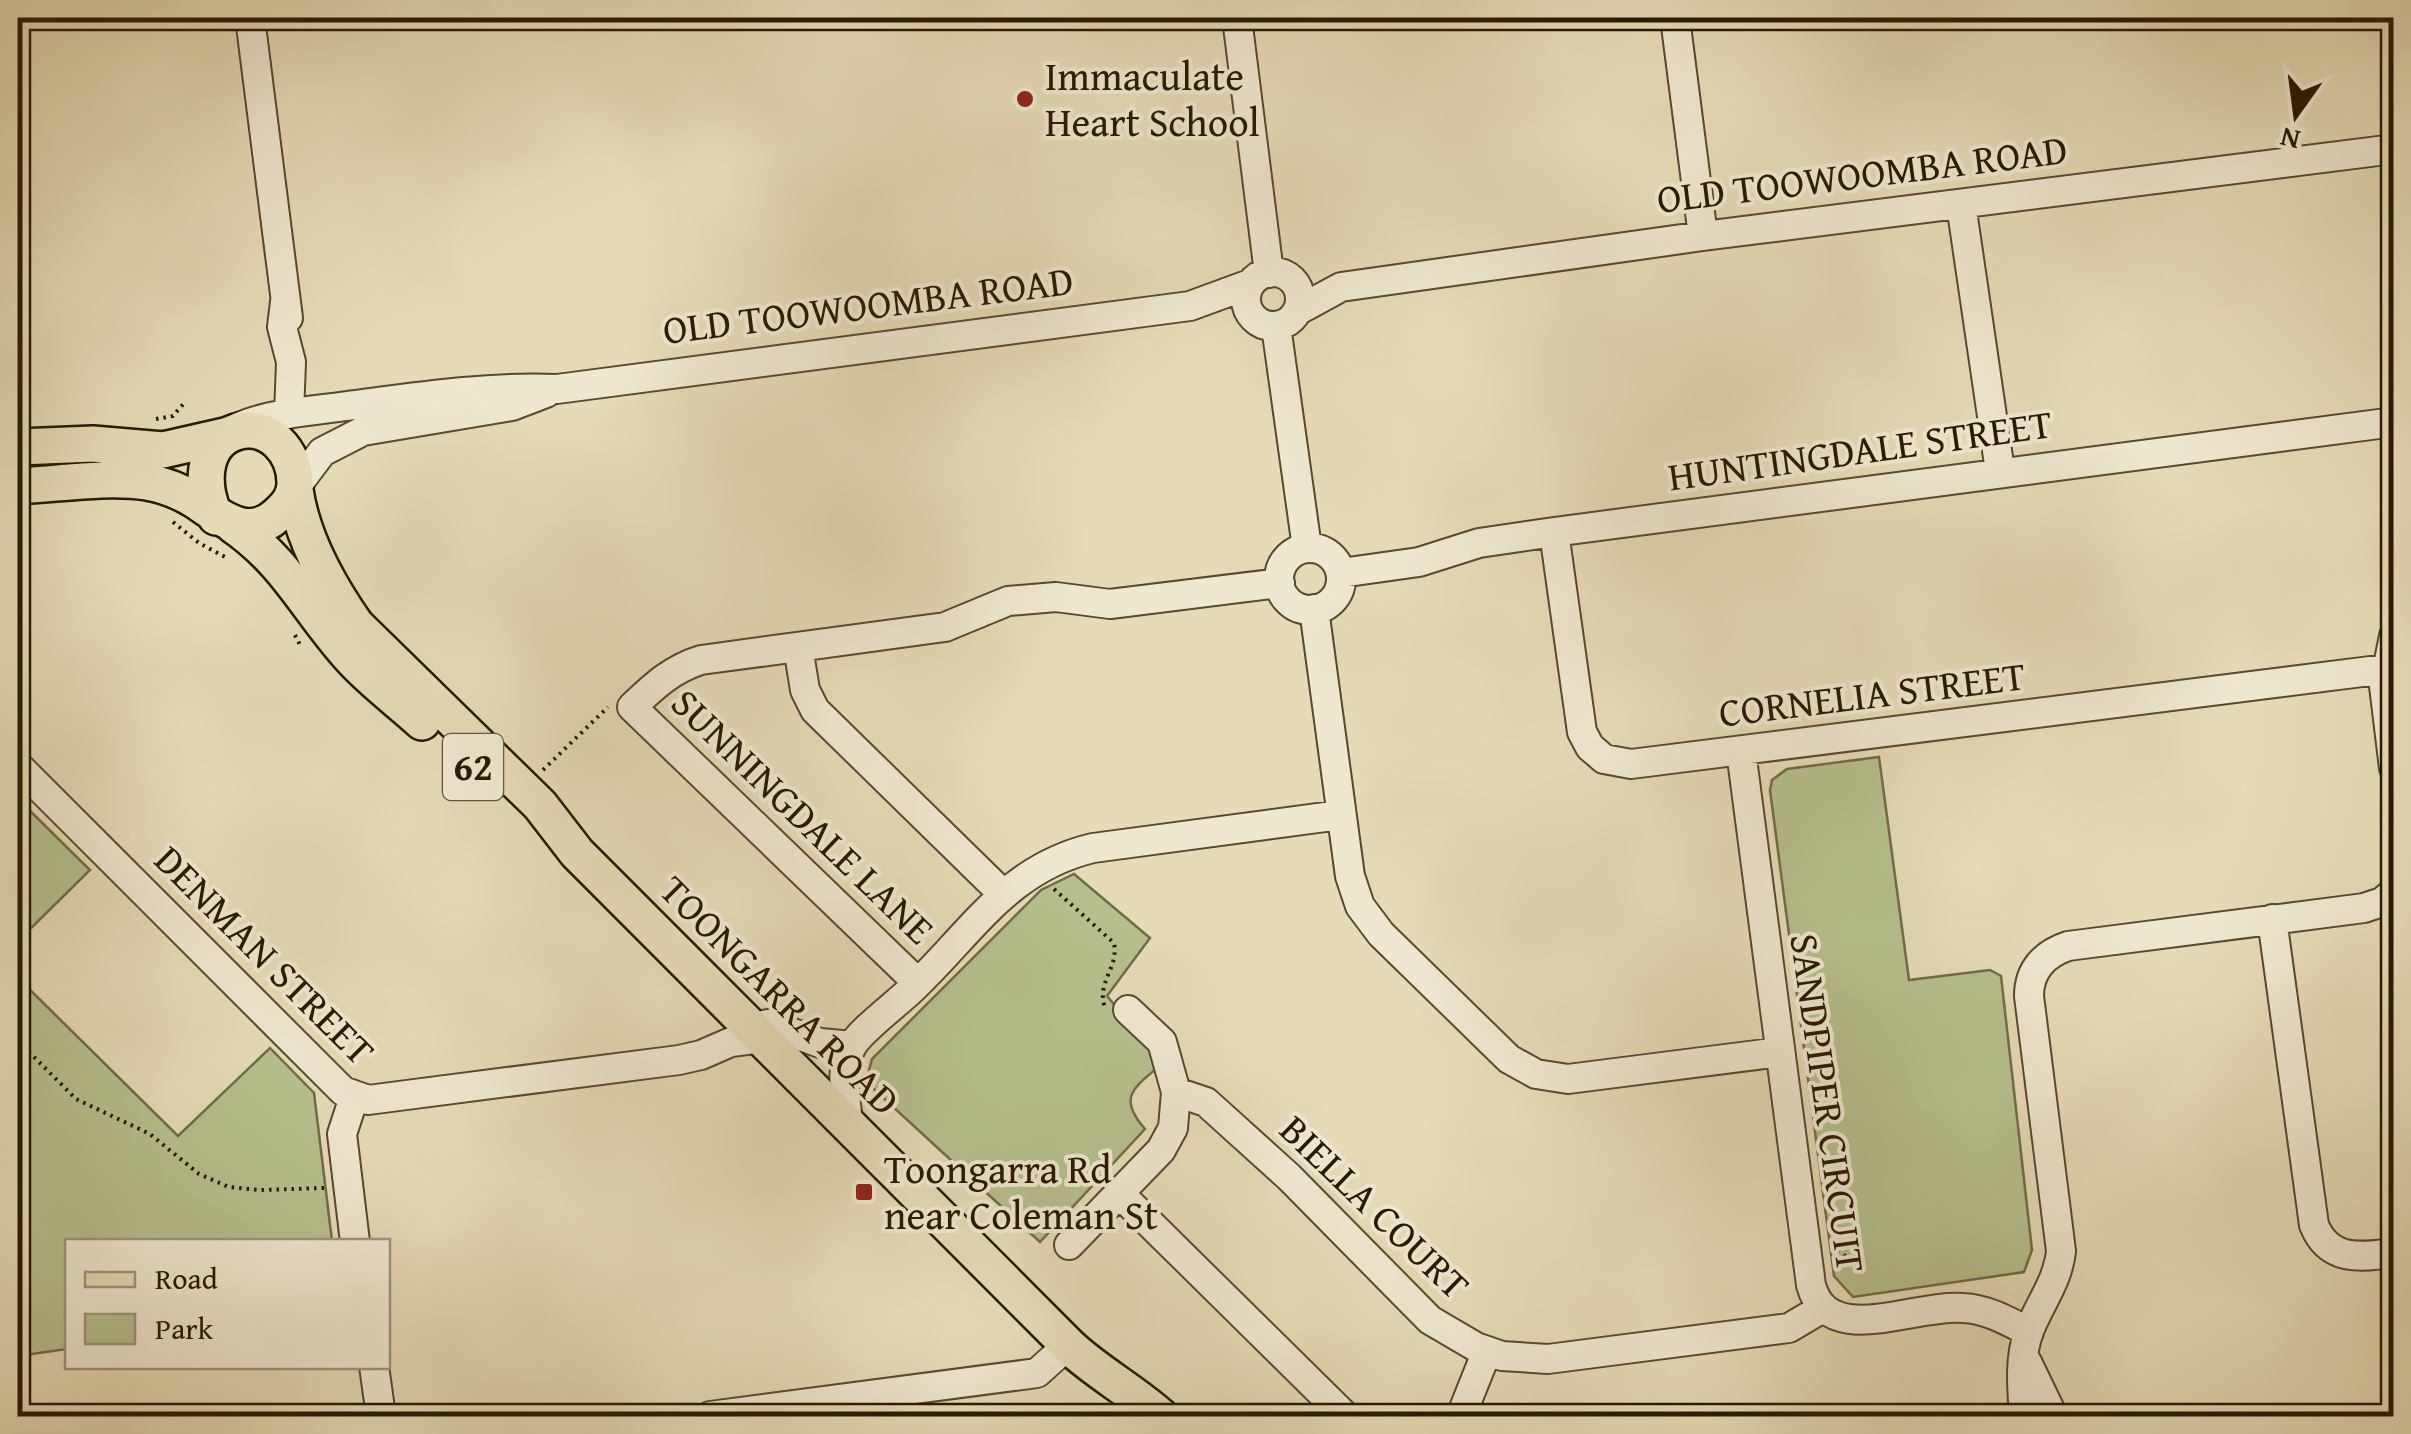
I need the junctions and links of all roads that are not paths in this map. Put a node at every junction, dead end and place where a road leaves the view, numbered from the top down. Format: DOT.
graph roads {
  1 [pos="250,18"];
  2 [pos="1237,18"];
  3 [pos="1675,18"];
  4 [pos="2394,150"];
  5 [pos="1962,204"];
  6 [pos="1703,236"];
  7 [pos="1270,279"];
  8 [pos="1341,287"];
  9 [pos="1190,306"];
  10 [pos="1275,318"];
  11 [pos="556,389"];
  12 [pos="288,414"];
  13 [pos="2394,422"];
  14 [pos="230,434"];
  15 [pos="18,447"];
  16 [pos="18,470"];
  17 [pos="2000,471"];
  18 [pos="126,480"];
  19 [pos="18,486"];
  20 [pos="295,489"];
  21 [pos="225,521"];
  22 [pos="1554,532"];
  23 [pos="1307,548"];
  24 [pos="1341,574"];
  25 [pos="1280,582"];
  26 [pos="1314,609"];
  27 [pos="2394,636"];
  28 [pos="798,647"];
  29 [pos="2386,669"];
  30 [pos="1740,752"];
  31 [pos="18,766"];
  32 [pos="2394,768"];
  33 [pos="1340,814"];
  34 [pos="577,853"];
  35 [pos="2394,892"];
  36 [pos="1003,894"];
  37 [pos="2272,920"];
  38 [pos="918,983"];
  39 [pos="720,995"];
  40 [pos="1119,1014"];
  41 [pos="758,1032"];
  42 [pos="852,1046"];
  43 [pos="708,1050"];
  44 [pos="1780,1052"];
  45 [pos="1176,1092"];
  46 [pos="354,1098"];
  47 [pos="848,1123"];
  48 [pos="1120,1194"];
  49 [pos="355,1239"];
  50 [pos="1069,1244"];
  51 [pos="2394,1253"];
  52 [pos="1821,1309"];
  53 [pos="2027,1344"];
  54 [pos="1486,1351"];
  55 [pos="1080,1357"];
  56 [pos="374,1369"];
  57 [pos="381,1416"];
  58 [pos="710,1416"];
  59 [pos="1125,1416"];
  60 [pos="1160,1416"];
  61 [pos="1345,1416"];
  62 [pos="1461,1416"];
  63 [pos="2024,1416"];
  64 [pos="2053,1416"];
  1 -- 12 [label="street"];
  2 -- 7 [label="street"];
  3 -- 6 [label="street"];
  4 -- 5 [label="street, OLD TOOWOOMBA ROAD"];
  5 -- 6 [label="street, OLD TOOWOOMBA ROAD"];
  5 -- 17 [label="street"];
  6 -- 8 [label="street, OLD TOOWOOMBA ROAD"];
  7 -- 8 [label="street, OLD TOOWOOMBA ROAD"];
  7 -- 9 [label="street, OLD TOOWOOMBA ROAD"];
  7 -- 10 [label="street"];
  7 -- 10 [label="street"];
  8 -- 10 [label="street, OLD TOOWOOMBA ROAD"];
  9 -- 10 [label="street, OLD TOOWOOMBA ROAD"];
  9 -- 11 [label="street, OLD TOOWOOMBA ROAD"];
  10 -- 23 [label="street"];
  11 -- 12 [label="street, OLD TOOWOOMBA ROAD"];
  11 -- 20 [label="street, OLD TOOWOOMBA ROAD"];
  12 -- 14 [label="street, OLD TOOWOOMBA ROAD"];
  13 -- 17 [label="street, HUNTINGDALE STREET"];
  14 -- 15 [label="main road, OLD TOOWOOMBA ROAD / 62"];
  14 -- 20 [label="main road, 62"];
  14 -- 21 [label="main road"];
  16 -- 18 [label="main road"];
  17 -- 22 [label="street, HUNTINGDALE STREET"];
  18 -- 19 [label="main road, 62"];
  18 -- 21 [label="main road, 62"];
  20 -- 21 [label="main road"];
  20 -- 34 [label="main road, TOONGARRA ROAD / 62"];
  21 -- 34 [label="main road, TOONGARRA ROAD / 62"];
  22 -- 24 [label="street, HUNTINGDALE STREET"];
  22 -- 30 [label="street, CORNELIA STREET"];
  23 -- 24 [label="street"];
  23 -- 25 [label="street"];
  24 -- 26 [label="street"];
  25 -- 26 [label="street"];
  25 -- 28 [label="street"];
  26 -- 33 [label="street"];
  27 -- 29 [label="street"];
  28 -- 36 [label="street"];
  28 -- 38 [label="street, SUNNINGDALE LANE"];
  29 -- 30 [label="street, CORNELIA STREET"];
  29 -- 32 [label="street"];
  30 -- 44 [label="street, SANDPIPER CIRCUIT"];
  31 -- 46 [label="street, DENMAN STREET"];
  33 -- 36 [label="street"];
  33 -- 44 [label="street"];
  34 -- 39 [label="main road, TOONGARRA ROAD / 62"];
  35 -- 37 [label="street"];
  36 -- 38 [label="street"];
  37 -- 51 [label="street"];
  37 -- 53 [label="street"];
  38 -- 42 [label="street"];
  39 -- 41 [label="main road, TOONGARRA ROAD / 62"];
  39 -- 43 [label="street"];
  40 -- 45 [label="street"];
  41 -- 42 [label="street"];
  41 -- 43 [label="street"];
  41 -- 47 [label="main road, TOONGARRA ROAD / 62"];
  42 -- 47 [label="street"];
  43 -- 46 [label="street"];
  44 -- 52 [label="street, SANDPIPER CIRCUIT"];
  45 -- 48 [label="street"];
  45 -- 54 [label="street, BIELLA COURT"];
  46 -- 49 [label="street, DENMAN STREET"];
  47 -- 55 [label="main road, TOONGARRA ROAD / 62"];
  48 -- 50 [label="street"];
  48 -- 61 [label="street"];
  52 -- 53 [label="street, SANDPIPER CIRCUIT"];
  52 -- 54 [label="street, BIELLA COURT"];
  53 -- 63 [label="street"];
  53 -- 64 [label="street"];
  54 -- 62 [label="street"];
  55 -- 58 [label="street"];
  55 -- 59 [label="main road, TOONGARRA ROAD / 62"];
  55 -- 60 [label="main road, TOONGARRA ROAD / 62"];
  56 -- 57 [label="street"];
}
